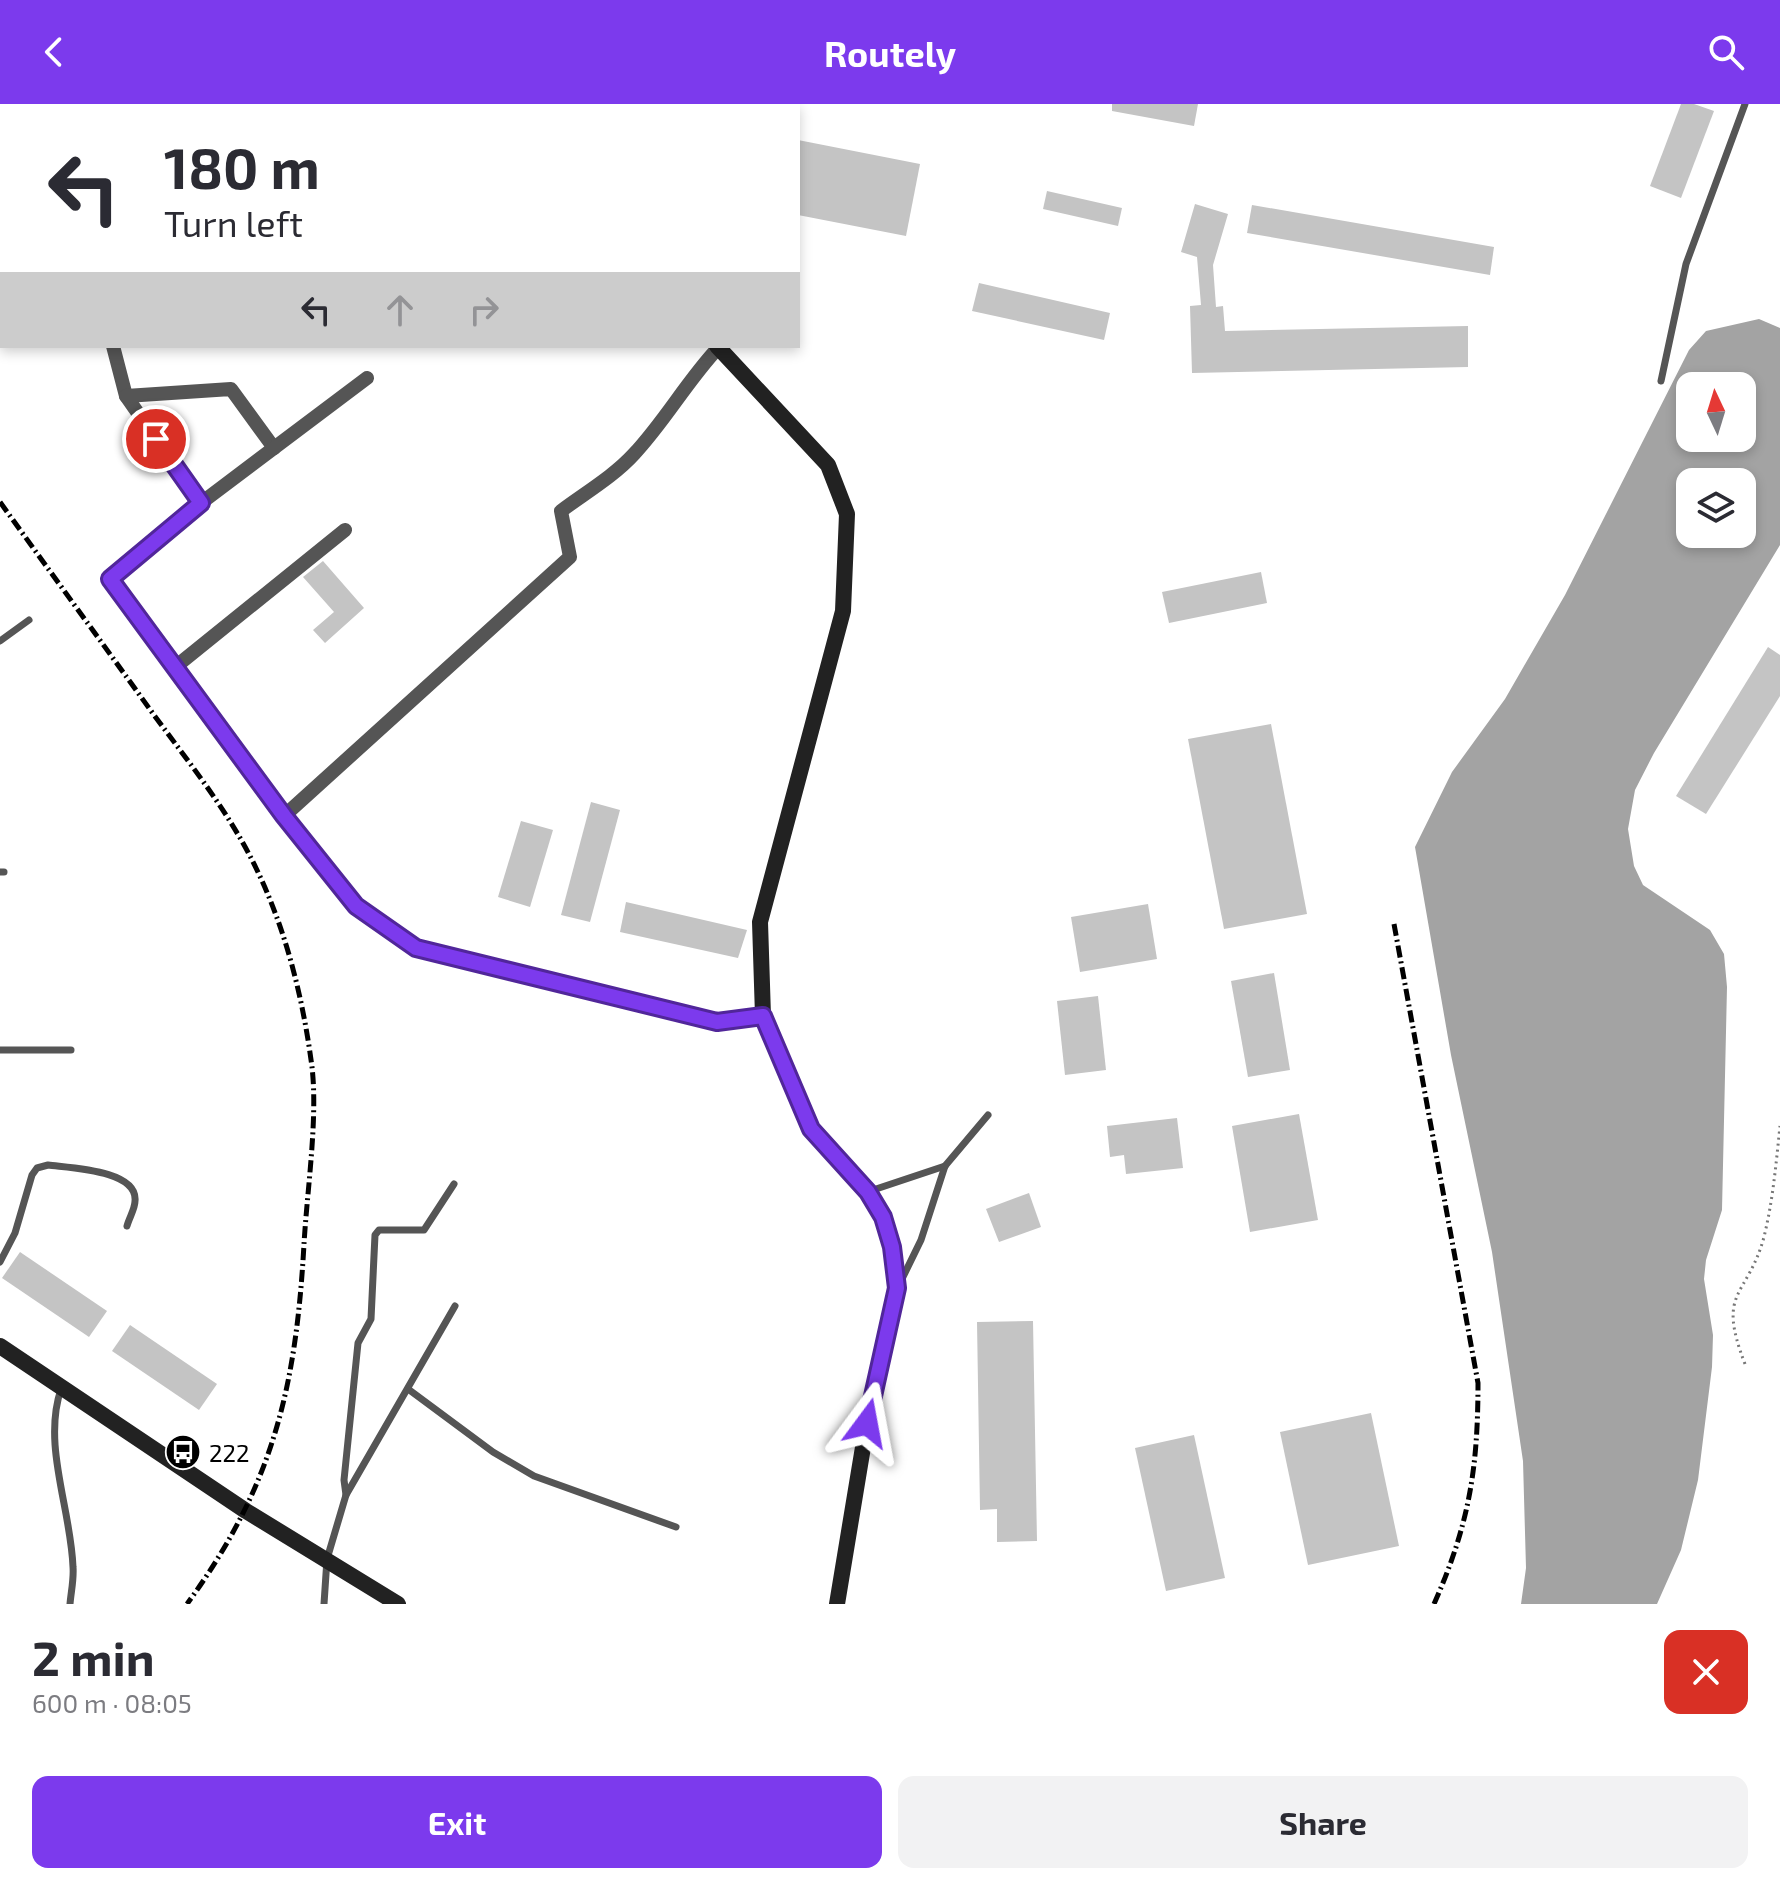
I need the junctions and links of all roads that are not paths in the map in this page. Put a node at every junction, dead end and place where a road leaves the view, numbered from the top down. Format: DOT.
graph roads {
  1 [pos="1745,104"];
  2 [pos="114,348"];
  3 [pos="717,348"];
  4 [pos="719,348"];
  5 [pos="367,378"];
  6 [pos="1661,381"];
  7 [pos="126,396"];
  8 [pos="274,448"];
  9 [pos="201,503"];
  10 [pos="345,530"];
  11 [pos="29,620"];
  12 [pos="0,641"];
  13 [pos="174,668"];
  14 [pos="284,816"];
  15 [pos="763,1016"];
  16 [pos="0,1050"];
  17 [pos="71,1050"];
  18 [pos="988,1115"];
  19 [pos="945,1166"];
  20 [pos="454,1184"];
  21 [pos="868,1192"];
  22 [pos="127,1226"];
  23 [pos="0,1262"];
  24 [pos="897,1288"];
  25 [pos="455,1306"];
  26 [pos="0,1346"];
  27 [pos="61,1386"];
  28 [pos="408,1389"];
  29 [pos="346,1495"];
  30 [pos="676,1527"];
  31 [pos="327,1559"];
  32 [pos="390,1603"];
  33 [pos="70,1604"];
  34 [pos="324,1604"];
  35 [pos="837,1604"];
  1 -- 6 [label="lane"];
  2 -- 7 [label="street"];
  3 -- 14 [label="street"];
  4 -- 15 [label="street"];
  5 -- 8 [label="street"];
  7 -- 8 [label="street"];
  7 -- 9 [label="street"];
  8 -- 9 [label="street"];
  9 -- 13 [label="street"];
  10 -- 13 [label="street"];
  11 -- 12 [label="lane"];
  13 -- 14 [label="street"];
  14 -- 15 [label="street"];
  15 -- 21 [label="street"];
  16 -- 17 [label="lane"];
  18 -- 19 [label="lane"];
  19 -- 21 [label="lane"];
  19 -- 24 [label="lane"];
  20 -- 29 [label="lane"];
  21 -- 24 [label="street"];
  22 -- 23 [label="lane"];
  24 -- 35 [label="street"];
  25 -- 28 [label="lane"];
  26 -- 27 [label="street"];
  27 -- 31 [label="street"];
  27 -- 33 [label="lane"];
  28 -- 29 [label="lane"];
  28 -- 30 [label="lane"];
  29 -- 31 [label="lane"];
  31 -- 32 [label="street"];
  31 -- 34 [label="lane"];
}
